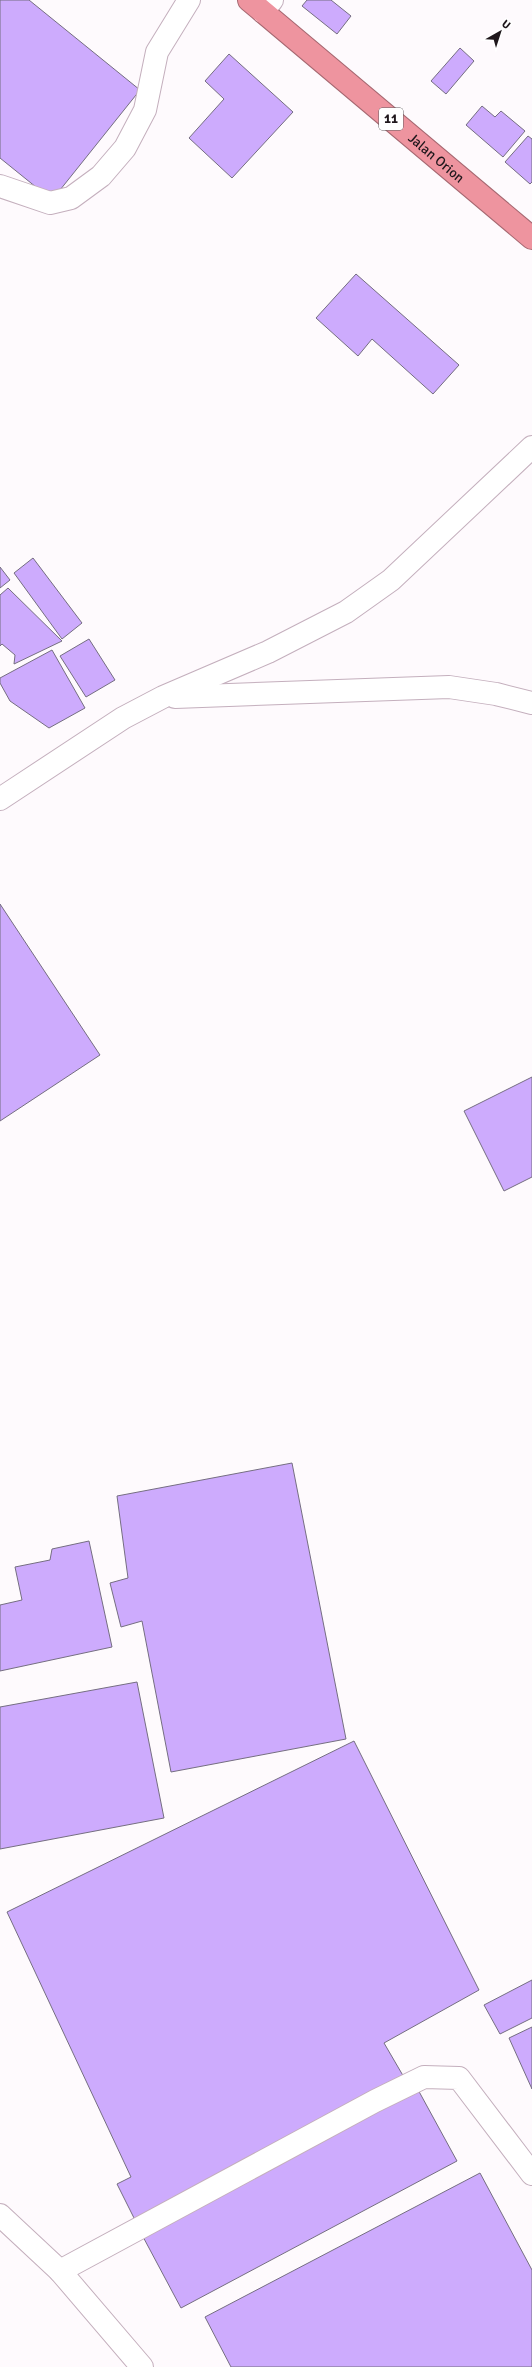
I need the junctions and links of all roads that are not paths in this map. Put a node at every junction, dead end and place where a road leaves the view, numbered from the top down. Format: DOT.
graph roads {
  1 [pos="188,0"];
  2 [pos="261,4"];
  3 [pos="0,186"];
  4 [pos="532,238"];
  5 [pos="532,447"];
  6 [pos="163,697"];
  7 [pos="532,702"];
  8 [pos="0,799"];
  9 [pos="532,2174"];
  10 [pos="0,2215"];
  11 [pos="60,2270"];
  12 [pos="142,2367"];
  1 -- 3 [label="lane"];
  2 -- 4 [label="highway, Jalan Orion / 11"];
  5 -- 6 [label="lane"];
  6 -- 7 [label="lane"];
  6 -- 8 [label="lane"];
  9 -- 11 [label="lane"];
  10 -- 11 [label="lane"];
  11 -- 12 [label="lane"];
}
